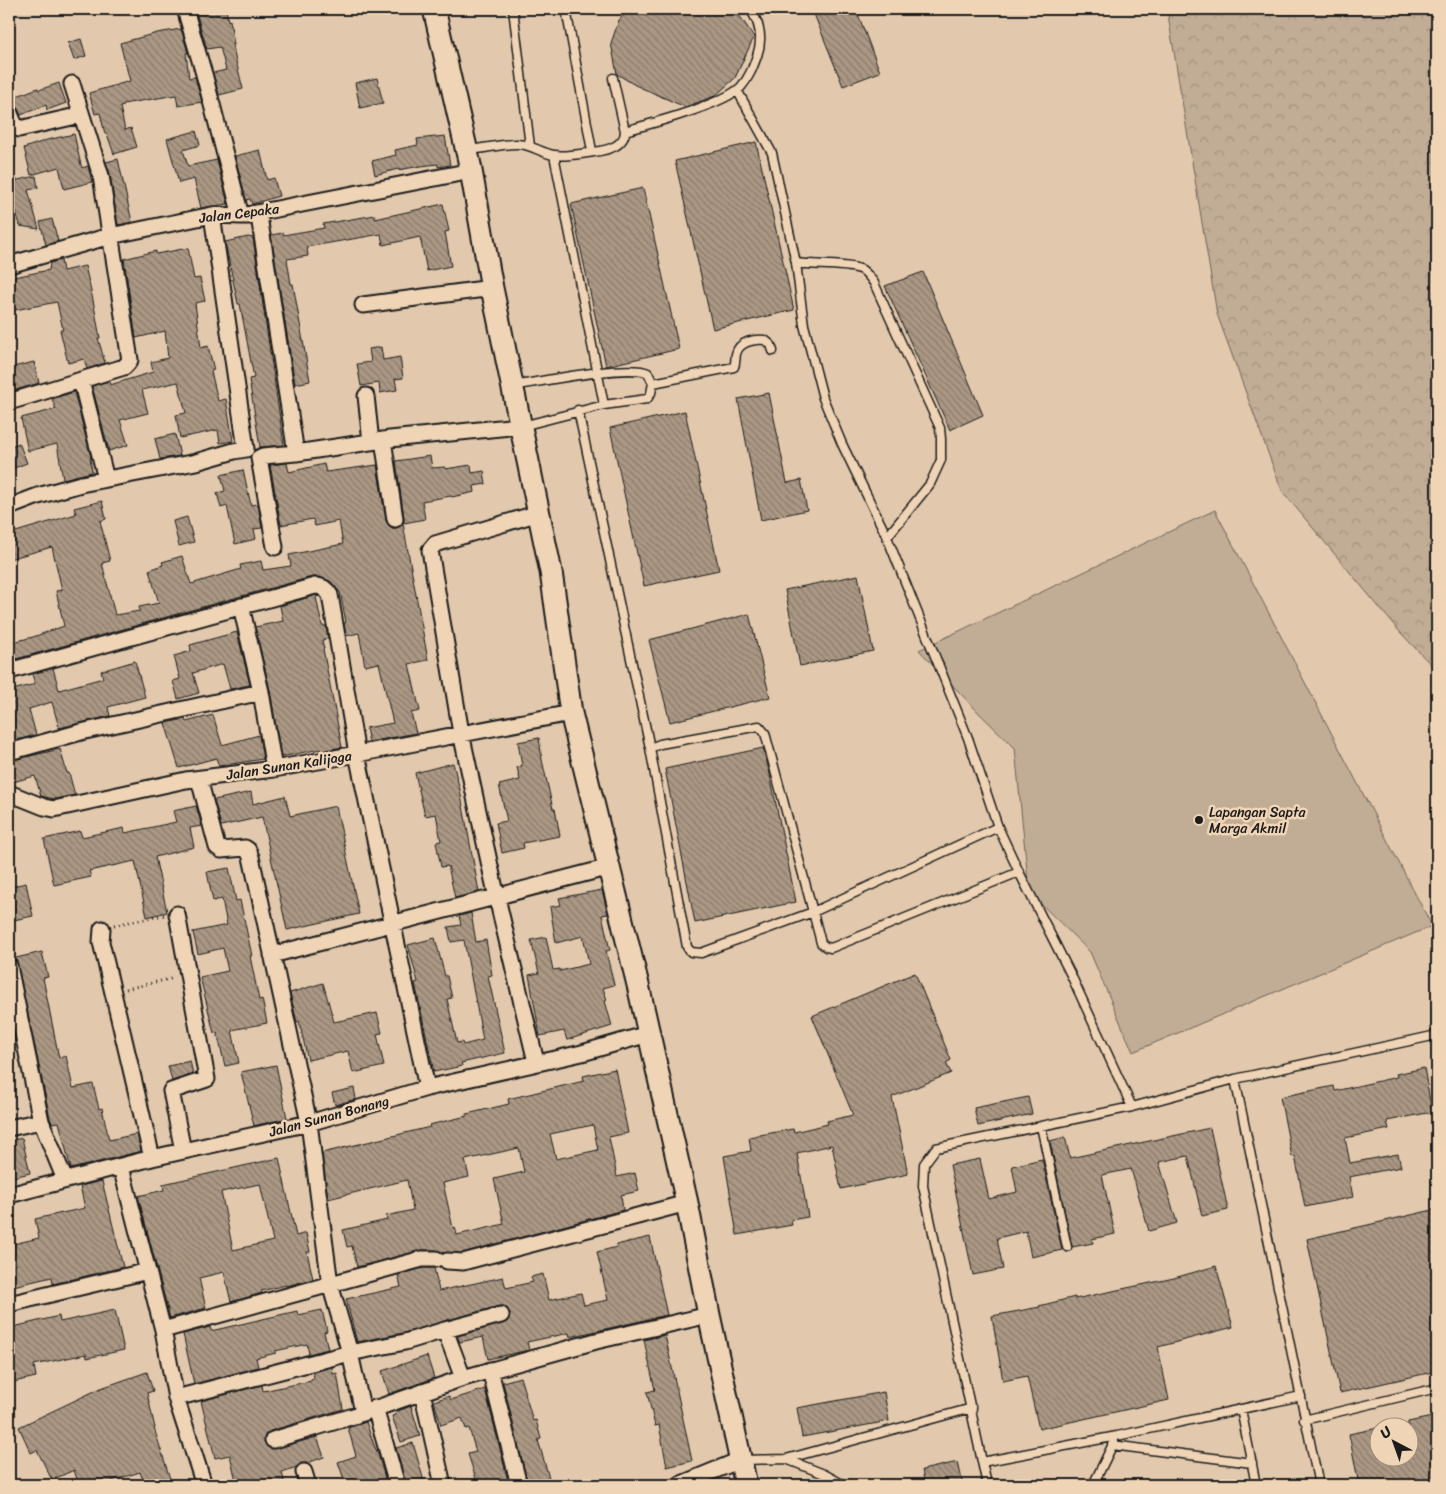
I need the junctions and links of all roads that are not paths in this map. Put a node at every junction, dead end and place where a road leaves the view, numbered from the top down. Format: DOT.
graph roads {
  1 [pos="185,9"];
  2 [pos="434,9"];
  3 [pos="513,9"];
  4 [pos="566,9"];
  5 [pos="750,9"];
  6 [pos="612,78"];
  7 [pos="72,84"];
  8 [pos="737,90"];
  9 [pos="9,111"];
  10 [pos="82,115"];
  11 [pos="625,131"];
  12 [pos="530,146"];
  13 [pos="467,150"];
  14 [pos="592,151"];
  15 [pos="554,155"];
  16 [pos="471,171"];
  17 [pos="212,215"];
  18 [pos="241,216"];
  19 [pos="110,236"];
  20 [pos="796,264"];
  21 [pos="9,265"];
  22 [pos="492,288"];
  23 [pos="363,305"];
  24 [pos="773,351"];
  25 [pos="598,372"];
  26 [pos="81,380"];
  27 [pos="653,383"];
  28 [pos="511,386"];
  29 [pos="366,396"];
  30 [pos="9,402"];
  31 [pos="604,405"];
  32 [pos="578,410"];
  33 [pos="520,426"];
  34 [pos="377,441"];
  35 [pos="296,453"];
  36 [pos="106,479"];
  37 [pos="9,507"];
  38 [pos="539,514"];
  39 [pos="396,519"];
  40 [pos="887,537"];
  41 [pos="275,547"];
  42 [pos="241,606"];
  43 [pos="9,671"];
  44 [pos="261,692"];
  45 [pos="571,713"];
  46 [pos="461,733"];
  47 [pos="650,748"];
  48 [pos="9,752"];
  49 [pos="357,754"];
  50 [pos="274,769"];
  51 [pos="199,778"];
  52 [pos="9,793"];
  53 [pos="998,827"];
  54 [pos="610,867"];
  55 [pos="1019,872"];
  56 [pos="497,898"];
  57 [pos="814,912"];
  58 [pos="177,914"];
  59 [pos="394,924"];
  60 [pos="102,930"];
  61 [pos="272,955"];
  62 [pos="9,966"];
  63 [pos="648,1034"];
  64 [pos="1437,1035"];
  65 [pos="536,1062"];
  66 [pos="1236,1079"];
  67 [pos="427,1088"];
  68 [pos="1132,1106"];
  69 [pos="41,1121"];
  70 [pos="309,1123"];
  71 [pos="1041,1126"];
  72 [pos="9,1128"];
  73 [pos="184,1151"];
  74 [pos="152,1158"];
  75 [pos="121,1167"];
  76 [pos="65,1180"];
  77 [pos="9,1195"];
  78 [pos="687,1203"];
  79 [pos="1067,1247"];
  80 [pos="148,1271"];
  81 [pos="330,1284"];
  82 [pos="9,1304"];
  83 [pos="502,1315"];
  84 [pos="709,1315"];
  85 [pos="163,1330"];
  86 [pos="445,1330"];
  87 [pos="350,1353"];
  88 [pos="490,1370"];
  89 [pos="463,1378"];
  90 [pos="1437,1388"];
  91 [pos="422,1392"];
  92 [pos="1301,1396"];
  93 [pos="176,1398"];
  94 [pos="972,1408"];
  95 [pos="1241,1409"];
  96 [pos="369,1410"];
  97 [pos="1304,1420"];
  98 [pos="1117,1436"];
  99 [pos="273,1440"];
  100 [pos="1112,1445"];
  101 [pos="786,1459"];
  102 [pos="740,1460"];
  103 [pos="982,1462"];
  104 [pos="1252,1463"];
  105 [pos="204,1485"];
  106 [pos="397,1485"];
  107 [pos="443,1485"];
  108 [pos="519,1485"];
  109 [pos="679,1485"];
  110 [pos="746,1485"];
  111 [pos="844,1485"];
  112 [pos="987,1485"];
  113 [pos="1092,1485"];
  114 [pos="1256,1485"];
  115 [pos="1319,1485"];
  1 -- 18 [label="street"];
  2 -- 13 [label="main road"];
  3 -- 12 [label="lane"];
  4 -- 14 [label="lane"];
  5 -- 8 [label="lane"];
  6 -- 11 [label="lane"];
  7 -- 10 [label="street"];
  8 -- 11 [label="lane"];
  8 -- 20 [label="lane"];
  9 -- 10 [label="street"];
  10 -- 19 [label="street"];
  11 -- 14 [label="lane"];
  12 -- 13 [label="lane"];
  12 -- 15 [label="lane"];
  13 -- 16 [label="main road"];
  14 -- 15 [label="lane"];
  15 -- 25 [label="lane"];
  16 -- 18 [label="street, Jalan Cepaka"];
  16 -- 22 [label="main road"];
  17 -- 18 [label="street, Jalan Cepaka"];
  17 -- 19 [label="street, Jalan Cepaka"];
  17 -- 36 [label="street"];
  18 -- 35 [label="street"];
  19 -- 21 [label="street, Jalan Cepaka"];
  19 -- 26 [label="street"];
  20 -- 40 [label="lane"];
  20 -- 40 [label="lane"];
  22 -- 23 [label="street"];
  22 -- 28 [label="main road"];
  24 -- 27 [label="lane"];
  25 -- 27 [label="lane"];
  25 -- 28 [label="lane"];
  25 -- 31 [label="lane"];
  26 -- 30 [label="street"];
  26 -- 36 [label="street"];
  27 -- 31 [label="lane"];
  28 -- 33 [label="main road"];
  29 -- 34 [label="street"];
  31 -- 32 [label="lane"];
  32 -- 33 [label="lane"];
  32 -- 47 [label="lane"];
  33 -- 34 [label="street"];
  33 -- 38 [label="main road"];
  34 -- 35 [label="street"];
  34 -- 39 [label="street"];
  35 -- 41 [label="street"];
  36 -- 37 [label="street"];
  38 -- 45 [label="main road"];
  38 -- 46 [label="street"];
  40 -- 53 [label="lane"];
  42 -- 43 [label="street"];
  42 -- 44 [label="street"];
  42 -- 49 [label="street"];
  44 -- 48 [label="street"];
  44 -- 50 [label="street"];
  45 -- 46 [label="street, Jalan Sunan Kalijaga"];
  45 -- 54 [label="main road"];
  46 -- 49 [label="street, Jalan Sunan Kalijaga"];
  46 -- 56 [label="street"];
  47 -- 57 [label="lane"];
  47 -- 57 [label="lane"];
  49 -- 50 [label="street, Jalan Sunan Kalijaga"];
  49 -- 59 [label="street"];
  50 -- 51 [label="street, Jalan Sunan Kalijaga"];
  51 -- 52 [label="street, Jalan Sunan Kalijaga"];
  51 -- 61 [label="street"];
  53 -- 55 [label="lane"];
  53 -- 57 [label="lane"];
  54 -- 56 [label="street"];
  54 -- 63 [label="main road"];
  55 -- 57 [label="lane"];
  55 -- 68 [label="lane"];
  56 -- 59 [label="street"];
  56 -- 65 [label="street"];
  58 -- 73 [label="street"];
  59 -- 61 [label="street"];
  59 -- 67 [label="street"];
  60 -- 74 [label="street"];
  61 -- 70 [label="street"];
  62 -- 69 [label="street"];
  63 -- 65 [label="street, Jalan Sunan Bonang"];
  63 -- 78 [label="main road"];
  64 -- 66 [label="lane"];
  65 -- 67 [label="street, Jalan Sunan Bonang"];
  66 -- 68 [label="lane"];
  66 -- 92 [label="lane"];
  67 -- 70 [label="street, Jalan Sunan Bonang"];
  68 -- 71 [label="lane"];
  69 -- 72 [label="street"];
  69 -- 76 [label="street"];
  70 -- 73 [label="street, Jalan Sunan Bonang"];
  70 -- 81 [label="street"];
  71 -- 79 [label="lane"];
  71 -- 94 [label="lane"];
  73 -- 74 [label="street, Jalan Sunan Bonang"];
  74 -- 75 [label="street, Jalan Sunan Bonang"];
  75 -- 76 [label="street, Jalan Sunan Bonang"];
  75 -- 80 [label="street"];
  76 -- 77 [label="street, Jalan Sunan Bonang"];
  78 -- 81 [label="street"];
  78 -- 84 [label="main road"];
  80 -- 82 [label="street"];
  80 -- 85 [label="street"];
  81 -- 85 [label="street"];
  81 -- 87 [label="street"];
  83 -- 86 [label="street"];
  84 -- 88 [label="street"];
  84 -- 102 [label="main road"];
  85 -- 93 [label="street"];
  86 -- 87 [label="street"];
  86 -- 89 [label="street"];
  87 -- 93 [label="street"];
  87 -- 96 [label="street"];
  88 -- 89 [label="street"];
  88 -- 108 [label="street"];
  89 -- 91 [label="street"];
  90 -- 97 [label="lane"];
  91 -- 96 [label="street"];
  91 -- 107 [label="street"];
  92 -- 95 [label="lane"];
  92 -- 97 [label="lane"];
  93 -- 105 [label="street"];
  94 -- 101 [label="lane"];
  94 -- 103 [label="lane"];
  95 -- 98 [label="lane"];
  95 -- 104 [label="lane"];
  96 -- 99 [label="street"];
  96 -- 106 [label="street"];
  97 -- 115 [label="lane"];
  98 -- 100 [label="lane"];
  98 -- 103 [label="lane"];
  100 -- 104 [label="lane"];
  100 -- 113 [label="lane"];
  101 -- 102 [label="lane"];
  101 -- 111 [label="lane"];
  102 -- 109 [label="street"];
  102 -- 110 [label="main road"];
  103 -- 112 [label="lane"];
  104 -- 114 [label="lane"];
}
